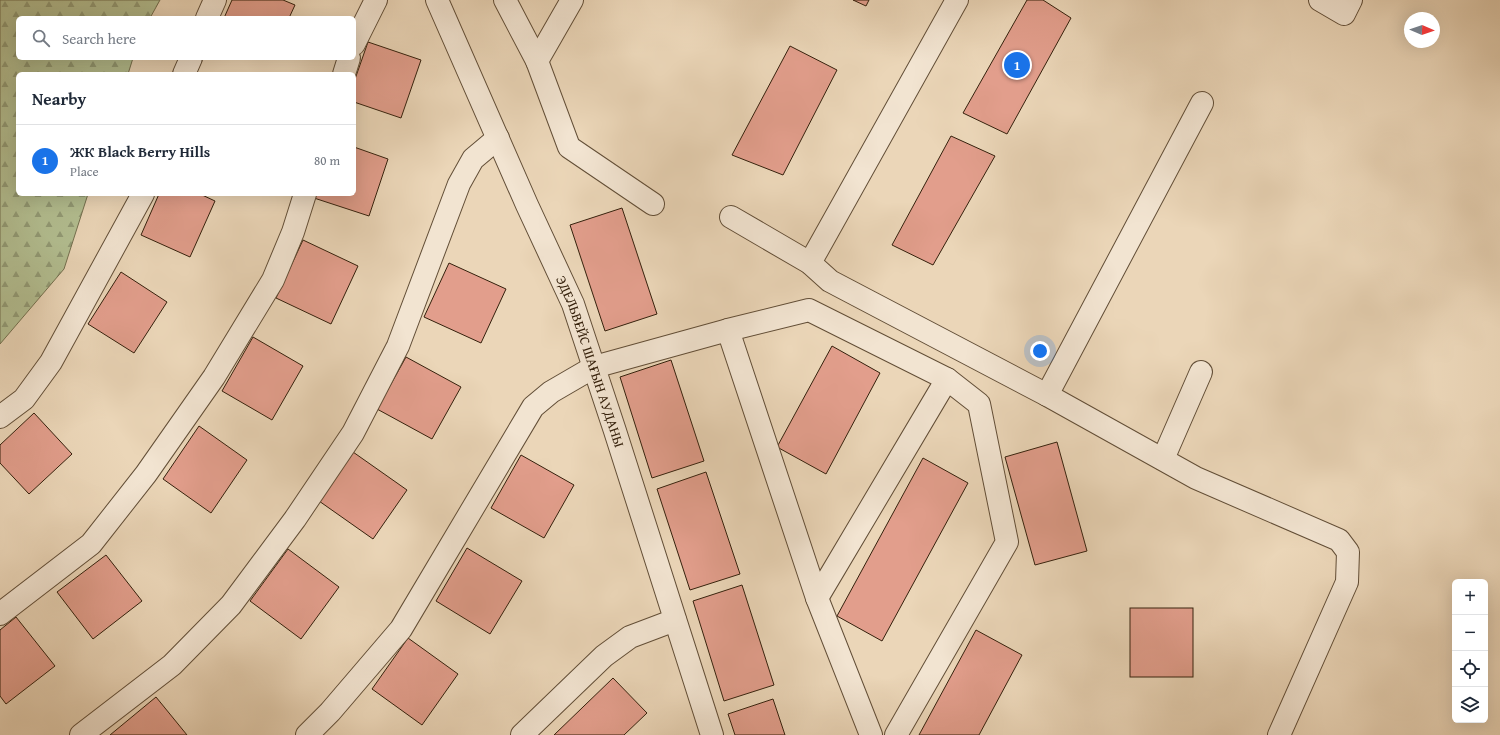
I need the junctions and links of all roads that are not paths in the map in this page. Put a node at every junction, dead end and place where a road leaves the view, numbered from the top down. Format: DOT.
graph roads {
  1 [pos="214,0"];
  2 [pos="376,0"];
  3 [pos="437,0"];
  4 [pos="505,0"];
  5 [pos="572,0"];
  6 [pos="957,0"];
  7 [pos="1320,0"];
  8 [pos="1348,7"];
  9 [pos="208,16"];
  10 [pos="356,40"];
  11 [pos="190,60"];
  12 [pos="348,60"];
  13 [pos="537,61"];
  14 [pos="185,72"];
  15 [pos="345,72"];
  16 [pos="1202,103"];
  17 [pos="498,138"];
  18 [pos="142,196"];
  19 [pos="305,196"];
  20 [pos="653,204"];
  21 [pos="731,217"];
  22 [pos="810,262"];
  23 [pos="728,330"];
  24 [pos="594,367"];
  25 [pos="1201,372"];
  26 [pos="948,379"];
  27 [pos="1047,395"];
  28 [pos="0,417"];
  29 [pos="1163,459"];
  30 [pos="818,598"];
  31 [pos="0,614"];
  32 [pos="675,620"];
  33 [pos="81,735"];
  34 [pos="307,735"];
  35 [pos="522,735"];
  36 [pos="712,735"];
  37 [pos="871,735"];
  38 [pos="896,735"];
  39 [pos="1279,735"];
  1 -- 9 [label="street"];
  2 -- 10 [label="street"];
  3 -- 17 [label="street, ЭДЕЛЬВЕЙС ШАҒЫН АУДАНЫ"];
  4 -- 13 [label="street"];
  5 -- 13 [label="street"];
  6 -- 22 [label="street"];
  7 -- 8 [label="street"];
  11 -- 14 [label="street"];
  12 -- 15 [label="street"];
  13 -- 20 [label="street"];
  16 -- 27 [label="street"];
  17 -- 24 [label="street, ЭДЕЛЬВЕЙС ШАҒЫН АУДАНЫ"];
  17 -- 33 [label="street"];
  18 -- 28 [label="street"];
  19 -- 31 [label="street"];
  21 -- 22 [label="street"];
  22 -- 27 [label="street"];
  23 -- 24 [label="street"];
  23 -- 26 [label="street"];
  23 -- 30 [label="street"];
  24 -- 32 [label="street, ЭДЕЛЬВЕЙС ШАҒЫН АУДАНЫ"];
  24 -- 34 [label="street"];
  25 -- 29 [label="street"];
  26 -- 30 [label="street"];
  26 -- 38 [label="street"];
  27 -- 29 [label="street"];
  29 -- 39 [label="street"];
  30 -- 37 [label="street"];
  32 -- 35 [label="street"];
  32 -- 36 [label="street, ЭДЕЛЬВЕЙС ШАҒЫН АУДАНЫ"];
}
